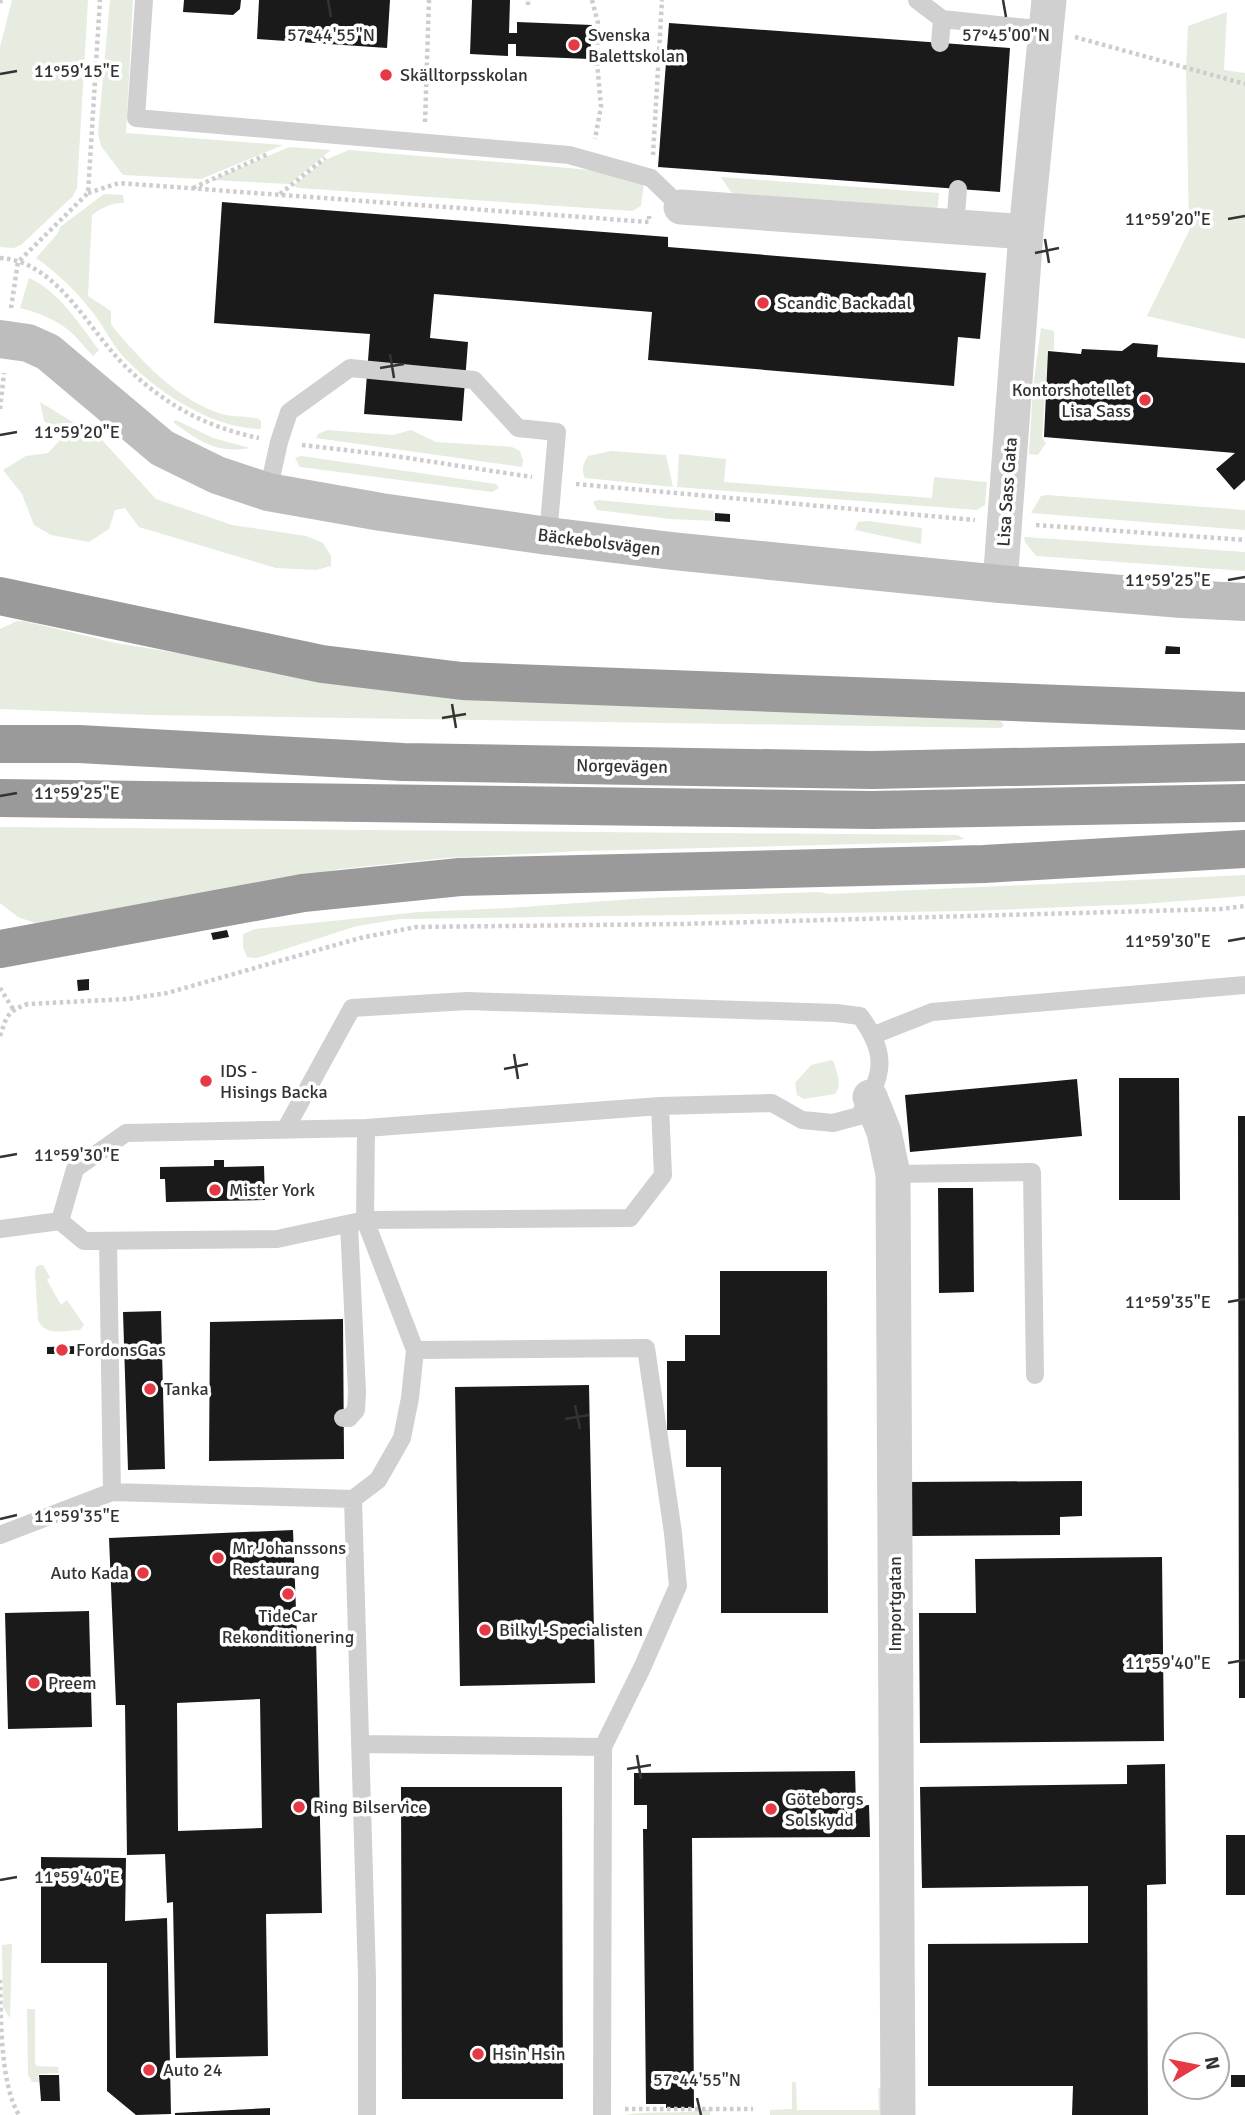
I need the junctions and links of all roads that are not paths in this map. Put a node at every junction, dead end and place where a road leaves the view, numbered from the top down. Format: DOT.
graph roads {
  1 [pos="144,0"];
  2 [pos="917,0"];
  3 [pos="942,19"];
  4 [pos="1055,22"];
  5 [pos="940,43"];
  6 [pos="958,189"];
  7 [pos="681,207"];
  8 [pos="955,227"];
  9 [pos="1026,232"];
  10 [pos="3,339"];
  11 [pos="268,492"];
  12 [pos="548,537"];
  13 [pos="1000,584"];
  14 [pos="0,596"];
  15 [pos="1245,602"];
  16 [pos="1245,711"];
  17 [pos="0,744"];
  18 [pos="1245,762"];
  19 [pos="0,798"];
  20 [pos="1245,803"];
  21 [pos="1245,849"];
  22 [pos="0,949"];
  23 [pos="1245,985"];
  24 [pos="874,1035"];
  25 [pos="870,1097"];
  26 [pos="660,1106"];
  27 [pos="366,1128"];
  28 [pos="285,1130"];
  29 [pos="893,1174"];
  30 [pos="60,1221"];
  31 [pos="357,1222"];
  32 [pos="0,1229"];
  33 [pos="108,1241"];
  34 [pos="415,1350"];
  35 [pos="1035,1375"];
  36 [pos="343,1418"];
  37 [pos="112,1492"];
  38 [pos="353,1499"];
  39 [pos="0,1535"];
  40 [pos="360,1744"];
  41 [pos="603,1746"];
  42 [pos="610,2112"];
  43 [pos="367,2115"];
  44 [pos="898,2115"];
  1 -- 7 [label="lane"];
  2 -- 3 [label="lane"];
  3 -- 4 [label="lane"];
  3 -- 5 [label="lane"];
  4 -- 9 [label="street, Lisa Sass Gata"];
  6 -- 8 [label="lane"];
  7 -- 8 [label="street"];
  8 -- 9 [label="street"];
  9 -- 13 [label="street, Lisa Sass Gata"];
  10 -- 11 [label="street, Bäckebolsvägen"];
  11 -- 12 [label="street, Bäckebolsvägen"];
  11 -- 12 [label="lane"];
  12 -- 13 [label="street, Bäckebolsvägen"];
  13 -- 15 [label="street, Bäckebolsvägen"];
  14 -- 16 [label="highway"];
  17 -- 18 [label="highway, Norgevägen"];
  19 -- 20 [label="highway"];
  21 -- 22 [label="highway"];
  23 -- 24 [label="lane"];
  24 -- 25 [label="lane"];
  24 -- 28 [label="lane"];
  25 -- 26 [label="lane"];
  25 -- 29 [label="street, Importgatan"];
  26 -- 27 [label="lane"];
  26 -- 31 [label="lane"];
  27 -- 28 [label="lane"];
  27 -- 31 [label="lane"];
  28 -- 30 [label="lane"];
  29 -- 35 [label="lane"];
  29 -- 44 [label="street, Importgatan"];
  30 -- 32 [label="lane"];
  30 -- 33 [label="lane"];
  31 -- 33 [label="lane"];
  31 -- 34 [label="lane"];
  31 -- 36 [label="lane"];
  33 -- 37 [label="lane"];
  34 -- 38 [label="lane"];
  34 -- 41 [label="lane"];
  37 -- 38 [label="lane"];
  37 -- 39 [label="lane"];
  38 -- 40 [label="lane"];
  40 -- 41 [label="lane"];
  40 -- 43 [label="lane"];
  41 -- 42 [label="lane"];
}
